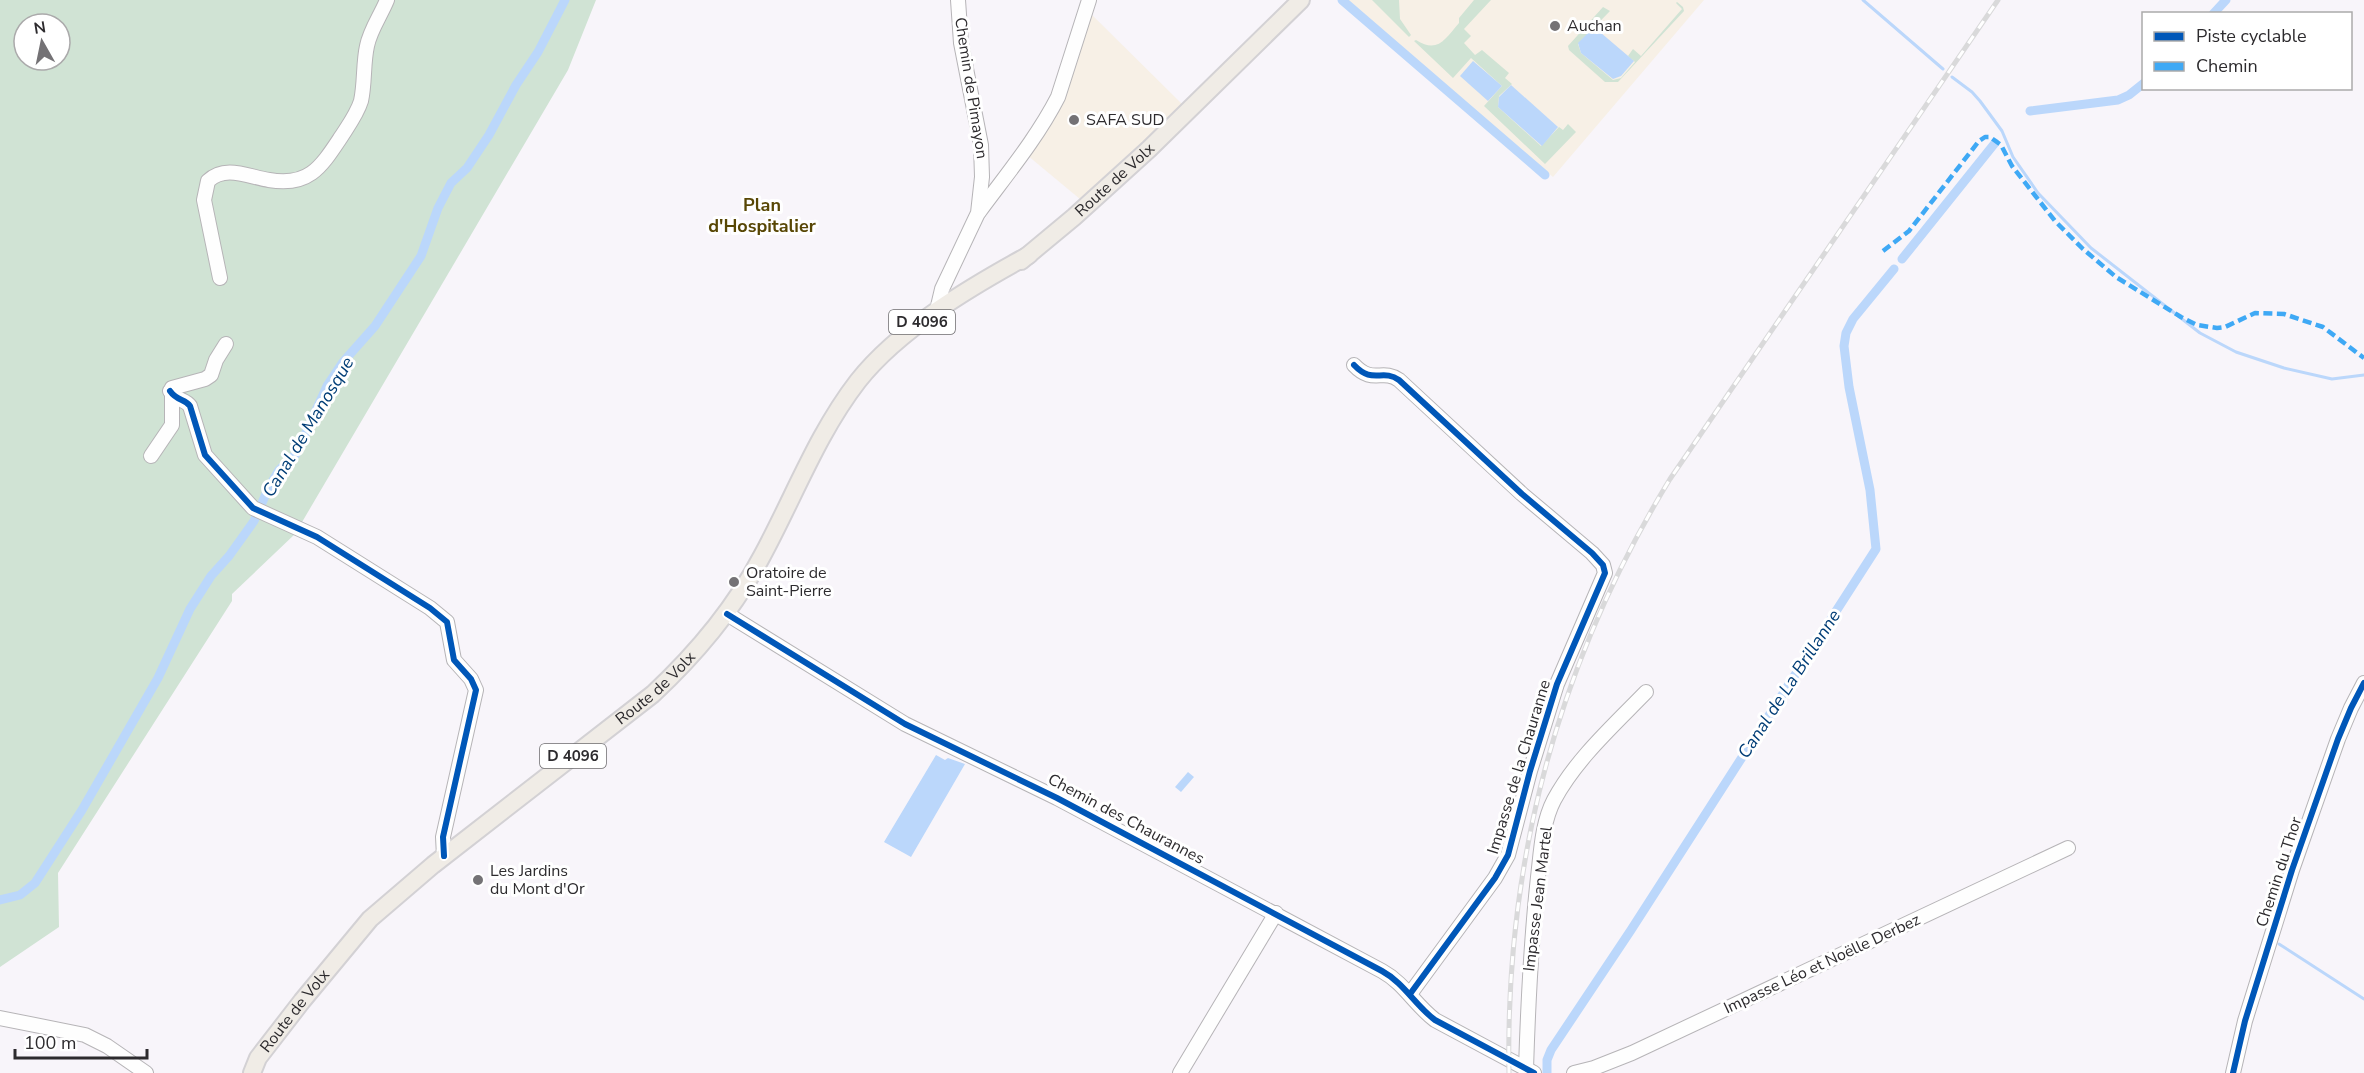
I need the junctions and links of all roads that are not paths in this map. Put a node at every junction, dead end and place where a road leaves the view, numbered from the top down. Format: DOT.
graph roads {
  1 [pos="387,0"];
  2 [pos="958,0"];
  3 [pos="1089,0"];
  4 [pos="1301,0"];
  5 [pos="978,213"];
  6 [pos="1029,255"];
  7 [pos="220,278"];
  8 [pos="939,310"];
  9 [pos="226,344"];
  10 [pos="899,350"];
  11 [pos="1354,365"];
  12 [pos="170,391"];
  13 [pos="837,414"];
  14 [pos="151,456"];
  15 [pos="727,614"];
  16 [pos="2364,683"];
  17 [pos="1646,692"];
  18 [pos="2068,848"];
  19 [pos="444,856"];
  20 [pos="1276,914"];
  21 [pos="1410,994"];
  22 [pos="0,1018"];
  23 [pos="255,1066"];
  24 [pos="1530,1071"];
  25 [pos="146,1073"];
  26 [pos="240,1073"];
  27 [pos="1180,1073"];
  28 [pos="1574,1073"];
  29 [pos="2233,1073"];
  1 -- 7 [label="street"];
  2 -- 5 [label="street, Chemin de Pimayon"];
  3 -- 5 [label="street"];
  4 -- 6 [label="main road, Route de Volx / D 4096"];
  5 -- 8 [label="street, Chemin de Pimayon"];
  6 -- 8 [label="main road, Route de Volx / D 4096"];
  6 -- 10 [label="main road, Route de Volx / D 4096"];
  8 -- 10 [label="street"];
  8 -- 13 [label="main road, Route de Volx / D 4096"];
  9 -- 12 [label="street"];
  10 -- 13 [label="main road, Route de Volx / D 4096"];
  11 -- 21 [label="street, Impasse de la Chauranne"];
  12 -- 14 [label="street"];
  12 -- 19 [label="street"];
  13 -- 15 [label="main road, Route de Volx / D 4096"];
  15 -- 19 [label="main road, Route de Volx / D 4096"];
  15 -- 20 [label="street, Chemin des Chaurannes"];
  16 -- 29 [label="street, Chemin du Thor"];
  17 -- 24 [label="street, Impasse Jean Martel"];
  18 -- 28 [label="street, Impasse Léo et Noëlle Derbez"];
  19 -- 23 [label="main road, Route de Volx / D 4096"];
  20 -- 21 [label="street, Chemin des Chaurannes"];
  20 -- 27 [label="street"];
  21 -- 24 [label="street, Chemin des Chaurannes"];
  22 -- 25 [label="street"];
  23 -- 26 [label="main road, Route de Volx / D 4096"];
}
